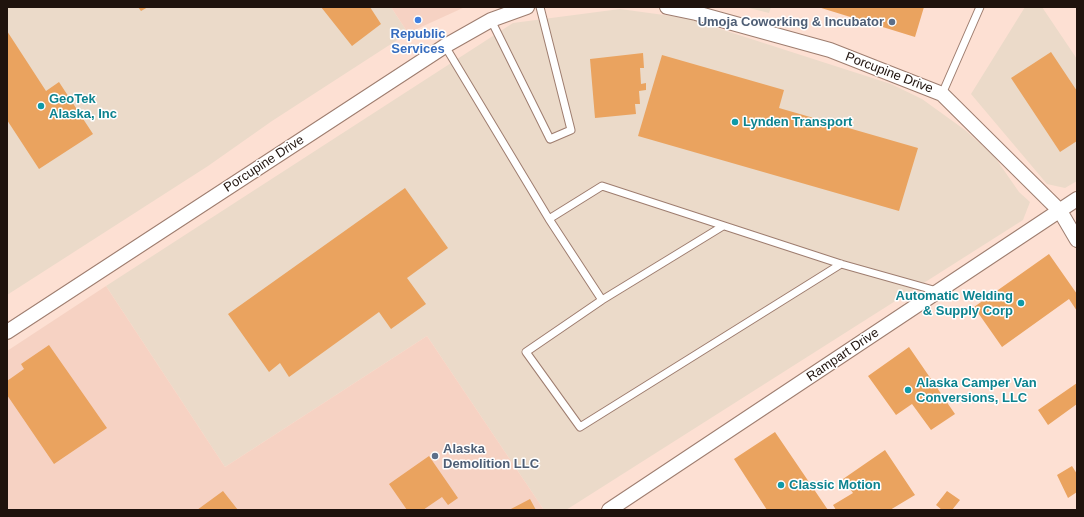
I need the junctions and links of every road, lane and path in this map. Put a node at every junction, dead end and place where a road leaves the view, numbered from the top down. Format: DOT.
graph roads {
  1 [pos="527,7"];
  2 [pos="540,7"];
  3 [pos="667,7"];
  4 [pos="980,7"];
  5 [pos="693,10"];
  6 [pos="491,20"];
  7 [pos="445,46"];
  8 [pos="942,94"];
  9 [pos="1077,199"];
  10 [pos="1060,212"];
  11 [pos="549,219"];
  12 [pos="724,226"];
  13 [pos="1077,240"];
  14 [pos="841,264"];
  15 [pos="938,292"];
  16 [pos="602,300"];
  17 [pos="7,332"];
  18 [pos="609,510"];
  1 -- 6 [label="street, Porcupine Drive"];
  2 -- 6 [label="lane"];
  3 -- 5 [label="street, Porcupine Drive"];
  4 -- 8 [label="lane"];
  5 -- 8 [label="street, Porcupine Drive"];
  6 -- 7 [label="street, Porcupine Drive"];
  7 -- 11 [label="lane"];
  7 -- 17 [label="street, Porcupine Drive"];
  8 -- 10 [label="street, Porcupine Drive"];
  9 -- 10 [label="street, Rampart Drive"];
  10 -- 13 [label="street, Porcupine Drive"];
  10 -- 15 [label="street, Rampart Drive"];
  11 -- 12 [label="lane"];
  11 -- 16 [label="lane"];
  12 -- 14 [label="lane"];
  12 -- 16 [label="lane"];
  14 -- 15 [label="lane"];
  14 -- 16 [label="lane"];
  15 -- 18 [label="street, Rampart Drive"];
}
